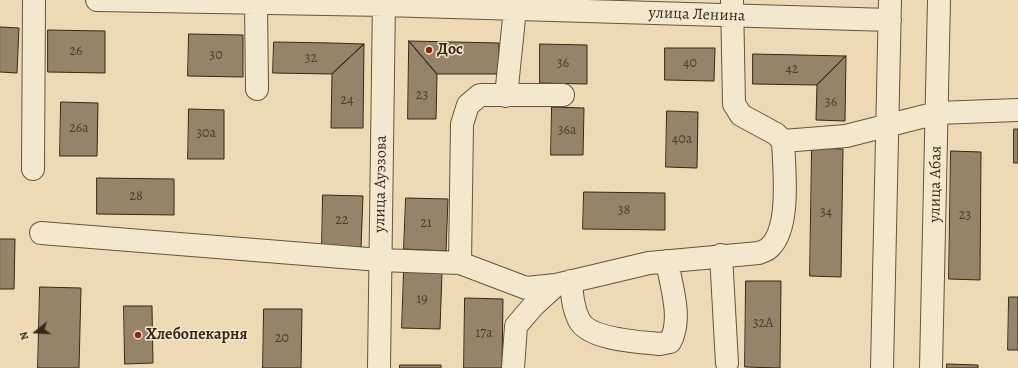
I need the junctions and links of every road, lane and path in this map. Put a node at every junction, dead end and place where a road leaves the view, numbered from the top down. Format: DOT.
graph roads {
  1 [pos="34,0"];
  2 [pos="97,0"];
  3 [pos="940,0"];
  4 [pos="248,2"];
  5 [pos="384,3"];
  6 [pos="529,6"];
  7 [pos="732,8"];
  8 [pos="890,10"];
  9 [pos="257,89"];
  10 [pos="564,95"];
  11 [pos="506,96"];
  12 [pos="1018,110"];
  13 [pos="937,113"];
  14 [pos="887,124"];
  15 [pos="783,141"];
  16 [pos="34,169"];
  17 [pos="41,233"];
  18 [pos="721,255"];
  19 [pos="380,260"];
  20 [pos="667,261"];
  21 [pos="460,263"];
  22 [pos="563,283"];
  23 [pos="727,363"];
  24 [pos="379,368"];
  25 [pos="513,368"];
  26 [pos="882,368"];
  27 [pos="931,368"];
  1 -- 16 [label="street"];
  2 -- 4 [label="street, улица Ленина"];
  3 -- 13 [label="street, улица Абая"];
  4 -- 5 [label="street, улица Ленина"];
  4 -- 9 [label="street"];
  5 -- 6 [label="street, улица Ленина"];
  5 -- 19 [label="street, улица Ауэзова"];
  6 -- 7 [label="street, улица Ленина"];
  6 -- 11 [label="street"];
  7 -- 8 [label="street, улица Ленина"];
  7 -- 15 [label="street"];
  8 -- 14 [label="street"];
  10 -- 11 [label="street"];
  11 -- 21 [label="street"];
  12 -- 13 [label="street"];
  13 -- 14 [label="street"];
  13 -- 27 [label="street, улица Абая"];
  14 -- 15 [label="street"];
  14 -- 26 [label="street"];
  15 -- 18 [label="street"];
  17 -- 19 [label="street"];
  18 -- 20 [label="street"];
  18 -- 23 [label="street"];
  19 -- 21 [label="street"];
  19 -- 24 [label="street, улица Ауэзова"];
  20 -- 22 [label="street"];
  20 -- 22 [label="street"];
  21 -- 22 [label="street"];
  22 -- 25 [label="street"];
}
